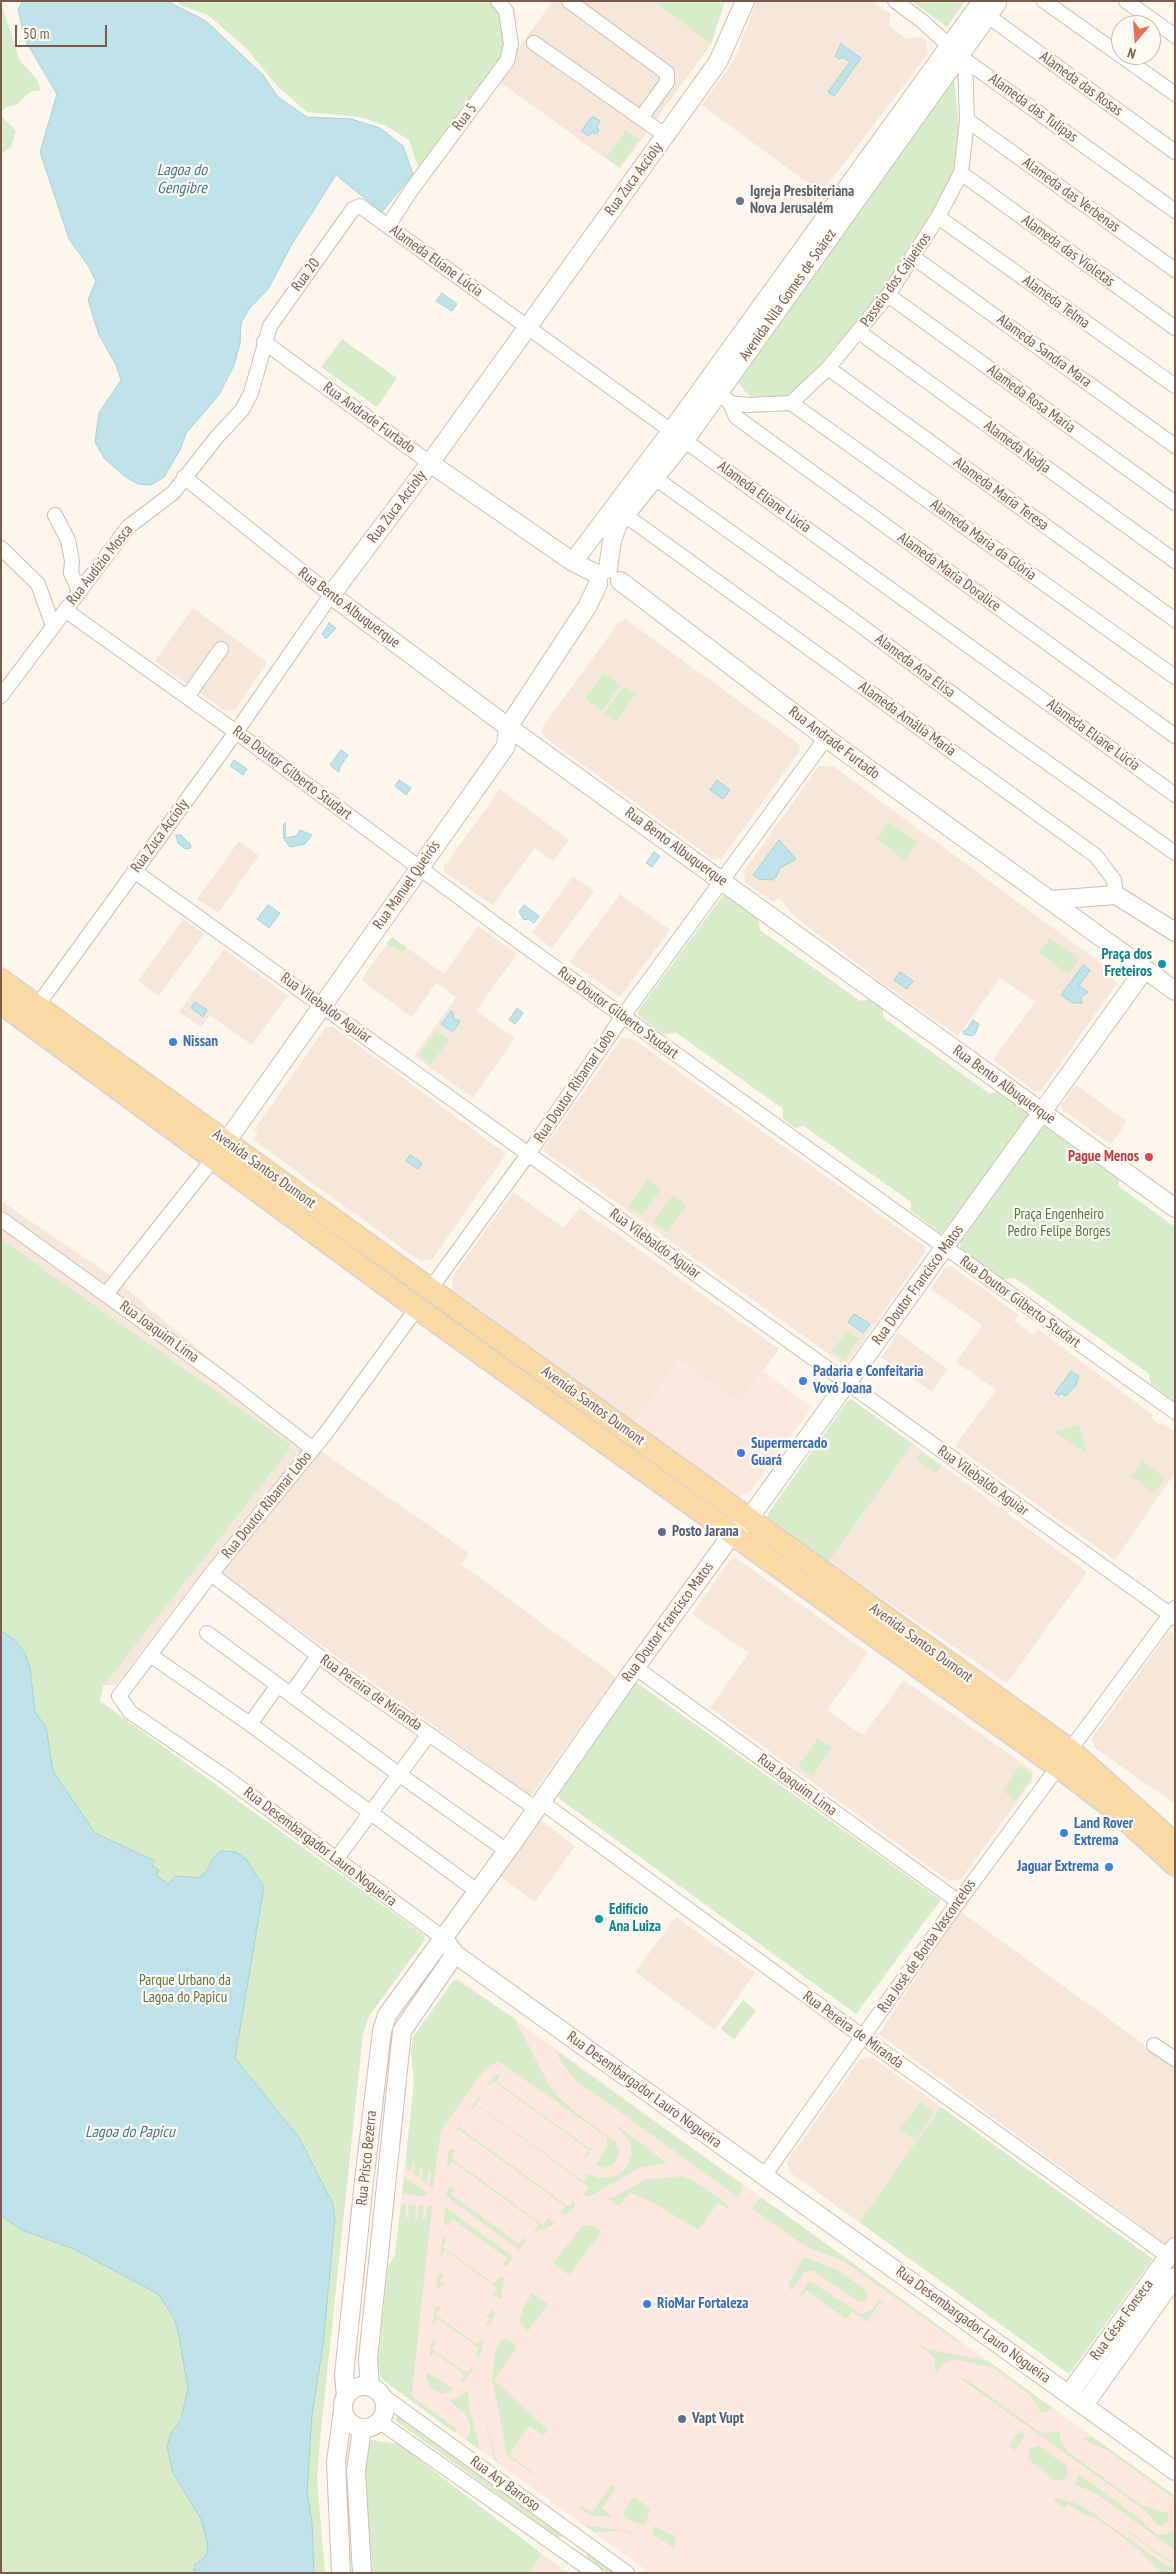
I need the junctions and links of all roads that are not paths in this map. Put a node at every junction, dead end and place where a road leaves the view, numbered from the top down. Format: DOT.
graph roads {
  1 [pos="498,1"];
  2 [pos="569,1"];
  3 [pos="745,1"];
  4 [pos="895,1"];
  5 [pos="1044,1"];
  6 [pos="1126,1"];
  7 [pos="992,5"];
  8 [pos="1175,36"];
  9 [pos="534,42"];
  10 [pos="958,53"];
  11 [pos="1175,94"];
  12 [pos="641,118"];
  13 [pos="967,120"];
  14 [pos="665,135"];
  15 [pos="1175,152"];
  16 [pos="961,173"];
  17 [pos="353,209"];
  18 [pos="1175,211"];
  19 [pos="938,217"];
  20 [pos="388,226"];
  21 [pos="913,257"];
  22 [pos="1175,270"];
  23 [pos="888,295"];
  24 [pos="527,327"];
  25 [pos="1175,328"];
  26 [pos="860,332"];
  27 [pos="264,342"];
  28 [pos="828,368"];
  29 [pos="1175,386"];
  30 [pos="724,398"];
  31 [pos="792,403"];
  32 [pos="678,435"];
  33 [pos="1175,446"];
  34 [pos="430,463"];
  35 [pos="184,477"];
  36 [pos="655,478"];
  37 [pos="1175,503"];
  38 [pos="56,515"];
  39 [pos="625,515"];
  40 [pos="603,522"];
  41 [pos="1,548"];
  42 [pos="1175,561"];
  43 [pos="573,562"];
  44 [pos="605,579"];
  45 [pos="79,591"];
  46 [pos="331,595"];
  47 [pos="65,610"];
  48 [pos="1175,620"];
  49 [pos="53,626"];
  50 [pos="221,649"];
  51 [pos="1175,677"];
  52 [pos="1,696"];
  53 [pos="187,697"];
  54 [pos="508,726"];
  55 [pos="236,732"];
  56 [pos="1175,736"];
  57 [pos="826,738"];
  58 [pos="1175,794"];
  59 [pos="1175,853"];
  60 [pos="419,869"];
  61 [pos="134,871"];
  62 [pos="722,880"];
  63 [pos="1116,895"];
  64 [pos="1050,900"];
  65 [pos="1175,932"];
  66 [pos="1145,970"];
  67 [pos="1,980"];
  68 [pos="1175,991"];
  69 [pos="1,1003"];
  70 [pos="322,1005"];
  71 [pos="37,1006"];
  72 [pos="623,1016"];
  73 [pos="1042,1113"];
  74 [pos="220,1150"];
  75 [pos="529,1153"];
  76 [pos="1175,1208"];
  77 [pos="1,1219"];
  78 [pos="945,1248"];
  79 [pos="431,1288"];
  80 [pos="107,1293"];
  81 [pos="417,1308"];
  82 [pos="561,1382"];
  83 [pos="847,1383"];
  84 [pos="548,1399"];
  85 [pos="586,1401"];
  86 [pos="1175,1412"];
  87 [pos="573,1419"];
  88 [pos="313,1449"];
  89 [pos="748,1518"];
  90 [pos="734,1534"];
  91 [pos="211,1574"];
  92 [pos="1173,1614"];
  93 [pos="901,1629"];
  94 [pos="207,1633"];
  95 [pos="889,1646"];
  96 [pos="150,1655"];
  97 [pos="318,1656"];
  98 [pos="636,1668"];
  99 [pos="278,1684"];
  100 [pos="291,1694"];
  101 [pos="120,1701"];
  102 [pos="250,1724"];
  103 [pos="429,1734"];
  104 [pos="1070,1750"];
  105 [pos="1058,1767"];
  106 [pos="400,1775"];
  107 [pos="1116,1789"];
  108 [pos="538,1804"];
  109 [pos="372,1814"];
  110 [pos="1175,1823"];
  111 [pos="1175,1844"];
  112 [pos="507,1851"];
  113 [pos="337,1858"];
  114 [pos="1175,1865"];
  115 [pos="477,1891"];
  116 [pos="959,1902"];
  117 [pos="443,1938"];
  118 [pos="455,1954"];
  119 [pos="863,2037"];
  120 [pos="1154,2046"];
  121 [pos="1175,2059"];
  122 [pos="764,2176"];
  123 [pos="1171,2251"];
  124 [pos="1175,2277"];
  125 [pos="376,2391"];
  126 [pos="1069,2394"];
  127 [pos="344,2404"];
  128 [pos="1084,2405"];
  129 [pos="380,2422"];
  130 [pos="362,2429"];
  131 [pos="1175,2470"];
  132 [pos="579,2538"];
  133 [pos="566,2552"];
  134 [pos="341,2573"];
  135 [pos="362,2573"];
  136 [pos="595,2573"];
  137 [pos="627,2573"];
  1 -- 20 [label="street, Rua 5"];
  2 -- 12 [label="street"];
  3 -- 14 [label="street, Rua Zuca Accioly"];
  4 -- 10 [label="street, Alameda das Tulipas"];
  5 -- 11 [label="street"];
  6 -- 8 [label="street"];
  7 -- 10 [label="street, Avenida Nila Gomes de Soárez"];
  7 -- 15 [label="street, Alameda das Rosas"];
  9 -- 12 [label="street"];
  10 -- 13 [label="street, Passeio dos Cajueiros"];
  10 -- 18 [label="street, Alameda das Tulipas"];
  10 -- 30 [label="street, Avenida Nila Gomes de Soárez"];
  10 -- 32 [label="street, Avenida Nila Gomes de Soárez"];
  12 -- 14 [label="street"];
  13 -- 16 [label="street, Passeio dos Cajueiros"];
  13 -- 22 [label="street, Alameda das Verbenas"];
  14 -- 24 [label="street, Rua Zuca Accioly"];
  16 -- 19 [label="street, Passeio dos Cajueiros"];
  16 -- 25 [label="street, Alameda das Violetas"];
  17 -- 20 [label="street, Alameda Eliane Lúcia"];
  17 -- 27 [label="street, Rua 20"];
  19 -- 21 [label="street, Passeio dos Cajueiros"];
  19 -- 29 [label="street, Alameda Telma"];
  20 -- 24 [label="street, Alameda Eliane Lúcia"];
  21 -- 23 [label="street, Passeio dos Cajueiros"];
  21 -- 33 [label="street, Alameda Sandra Mara"];
  23 -- 26 [label="street, Passeio dos Cajueiros"];
  23 -- 37 [label="street, Alameda Rosa Maria"];
  24 -- 32 [label="street, Alameda Eliane Lúcia"];
  24 -- 34 [label="street, Rua Zuca Accioly"];
  26 -- 28 [label="street, Passeio dos Cajueiros"];
  26 -- 42 [label="street, Alameda Nadja"];
  27 -- 34 [label="street, Rua Andrade Furtado"];
  27 -- 35 [label="street, Rua Audízio Mosca"];
  28 -- 31 [label="street, Passeio dos Cajueiros"];
  28 -- 48 [label="street, Alameda Maria Teresa"];
  30 -- 31 [label="street"];
  30 -- 32 [label="street, Avenida Nila Gomes de Soárez"];
  30 -- 56 [label="street, Alameda Maria Doralice"];
  31 -- 51 [label="street, Alameda Maria da Glória"];
  32 -- 36 [label="street, Avenida Nila Gomes de Soárez"];
  32 -- 40 [label="street, Avenida Nila Gomes de Soárez"];
  32 -- 58 [label="street, Alameda Eliane Lúcia"];
  34 -- 43 [label="street, Rua Andrade Furtado"];
  34 -- 46 [label="street, Rua Zuca Accioly"];
  35 -- 45 [label="street, Rua Audízio Mosca"];
  35 -- 46 [label="street, Rua Bento Albuquerque"];
  36 -- 39 [label="street, Avenida Nila Gomes de Soárez"];
  36 -- 59 [label="street, Alameda Ana Elisa"];
  38 -- 45 [label="street"];
  39 -- 44 [label="street, Avenida Nila Gomes de Soárez"];
  39 -- 63 [label="street, Alameda Amália Maria"];
  40 -- 43 [label="street, Avenida Nila Gomes de Soárez"];
  40 -- 44 [label="street"];
  41 -- 49 [label="street"];
  43 -- 44 [label="street, Rua Andrade Furtado"];
  44 -- 54 [label="street, Rua Manuel Queirós"];
  44 -- 57 [label="street, Rua Andrade Furtado"];
  45 -- 47 [label="street, Rua Audízio Mosca"];
  46 -- 54 [label="street, Rua Bento Albuquerque"];
  46 -- 55 [label="street, Rua Zuca Accioly"];
  47 -- 49 [label="street, Rua Audízio Mosca"];
  47 -- 53 [label="street, Rua Doutor Gilberto Studart"];
  49 -- 52 [label="street, Rua Audízio Mosca"];
  50 -- 53 [label="street"];
  53 -- 55 [label="street, Rua Doutor Gilberto Studart"];
  54 -- 60 [label="street, Rua Manuel Queirós"];
  54 -- 62 [label="street, Rua Bento Albuquerque"];
  55 -- 60 [label="street, Rua Doutor Gilberto Studart"];
  55 -- 61 [label="street, Rua Zuca Accioly"];
  57 -- 62 [label="street, Rua Doutor Ribamar Lobo"];
  57 -- 64 [label="street, Rua Andrade Furtado"];
  60 -- 70 [label="street, Rua Manuel Queirós"];
  60 -- 72 [label="street, Rua Doutor Gilberto Studart"];
  61 -- 70 [label="street, Rua Vilebaldo Aguiar"];
  61 -- 71 [label="street, Rua Zuca Accioly"];
  62 -- 72 [label="street, Rua Doutor Ribamar Lobo"];
  62 -- 73 [label="street, Rua Bento Albuquerque"];
  63 -- 64 [label="street"];
  63 -- 65 [label="street"];
  64 -- 66 [label="street, Rua Andrade Furtado"];
  66 -- 68 [label="street, Rua Andrade Furtado"];
  66 -- 73 [label="street, Rua Doutor Francisco Matos"];
  67 -- 71 [label="main road, Avenida Santos Dumont"];
  69 -- 74 [label="main road, Avenida Santos Dumont"];
  70 -- 74 [label="street, Rua Manuel Queirós"];
  70 -- 75 [label="street, Rua Vilebaldo Aguiar"];
  71 -- 74 [label="main road, Avenida Santos Dumont"];
  72 -- 75 [label="street, Rua Doutor Ribamar Lobo"];
  72 -- 78 [label="street, Rua Doutor Gilberto Studart"];
  73 -- 76 [label="street, Rua Bento Albuquerque"];
  73 -- 78 [label="street, Rua Doutor Francisco Matos"];
  74 -- 79 [label="main road, Avenida Santos Dumont"];
  74 -- 80 [label="street"];
  74 -- 81 [label="main road, Avenida Santos Dumont"];
  75 -- 79 [label="street, Rua Doutor Ribamar Lobo"];
  75 -- 83 [label="street, Rua Vilebaldo Aguiar"];
  77 -- 80 [label="street, Rua Joaquim Lima"];
  78 -- 83 [label="street, Rua Doutor Francisco Matos"];
  78 -- 86 [label="street, Rua Doutor Gilberto Studart"];
  79 -- 82 [label="main road, Avenida Santos Dumont"];
  80 -- 88 [label="street, Rua Joaquim Lima"];
  81 -- 84 [label="main road, Avenida Santos Dumont"];
  81 -- 88 [label="street, Rua Doutor Ribamar Lobo"];
  82 -- 84 [label="main road"];
  82 -- 85 [label="main road, Avenida Santos Dumont"];
  83 -- 89 [label="street, Rua Doutor Francisco Matos"];
  83 -- 92 [label="street, Rua Vilebaldo Aguiar"];
  84 -- 87 [label="main road, Avenida Santos Dumont"];
  85 -- 87 [label="main road"];
  85 -- 89 [label="main road, Avenida Santos Dumont"];
  87 -- 90 [label="main road, Avenida Santos Dumont"];
  88 -- 91 [label="street, Rua Doutor Ribamar Lobo"];
  89 -- 90 [label="street, Rua Doutor Francisco Matos"];
  89 -- 93 [label="main road, Avenida Santos Dumont"];
  90 -- 95 [label="main road, Avenida Santos Dumont"];
  90 -- 98 [label="street, Rua Doutor Francisco Matos"];
  91 -- 96 [label="street, Rua Doutor Ribamar Lobo"];
  91 -- 97 [label="street, Rua Pereira de Miranda"];
  92 -- 104 [label="street"];
  93 -- 95 [label="main road"];
  93 -- 104 [label="main road, Avenida Santos Dumont"];
  94 -- 99 [label="street"];
  95 -- 105 [label="main road, Avenida Santos Dumont"];
  96 -- 101 [label="street, Rua Doutor Ribamar Lobo"];
  96 -- 102 [label="street"];
  97 -- 100 [label="street"];
  97 -- 103 [label="street, Rua Pereira de Miranda"];
  98 -- 108 [label="street, Rua Doutor Francisco Matos"];
  98 -- 116 [label="street, Rua Joaquim Lima"];
  99 -- 100 [label="street"];
  99 -- 102 [label="street"];
  100 -- 106 [label="street"];
  101 -- 113 [label="street, Rua Desembargador Lauro Nogueira"];
  102 -- 109 [label="street"];
  103 -- 106 [label="street"];
  103 -- 108 [label="street, Rua Pereira de Miranda"];
  104 -- 107 [label="main road, Avenida Santos Dumont"];
  105 -- 114 [label="main road, Avenida Santos Dumont"];
  105 -- 116 [label="street, Rua José de Borba Vasconcelos"];
  106 -- 109 [label="street"];
  106 -- 112 [label="street"];
  107 -- 110 [label="main road"];
  107 -- 111 [label="main road, Avenida Santos Dumont"];
  108 -- 112 [label="street, Rua Doutor Francisco Matos"];
  108 -- 119 [label="street, Rua Pereira de Miranda"];
  109 -- 113 [label="street"];
  109 -- 115 [label="street"];
  112 -- 115 [label="street, Rua Doutor Francisco Matos"];
  113 -- 117 [label="street, Rua Desembargador Lauro Nogueira"];
  115 -- 117 [label="street, Rua Doutor Francisco Matos"];
  116 -- 119 [label="street, Rua José de Borba Vasconcelos"];
  117 -- 118 [label="street, Rua Desembargador Lauro Nogueira"];
  117 -- 127 [label="street, Rua Prisco Bezerra"];
  118 -- 122 [label="street, Rua Desembargador Lauro Nogueira"];
  118 -- 125 [label="street, Rua Prisco Bezerra"];
  119 -- 122 [label="street, Rua José de Borba Vasconcelos"];
  119 -- 123 [label="street, Rua Pereira de Miranda"];
  120 -- 121 [label="street"];
  122 -- 126 [label="street, Rua Desembargador Lauro Nogueira"];
  123 -- 126 [label="street, Rua César Fonseca"];
  124 -- 128 [label="street, Rua César Fonseca"];
  125 -- 127 [label="street"];
  125 -- 129 [label="street"];
  125 -- 132 [label="street, Rua Ary Barroso"];
  126 -- 128 [label="street, Rua Desembargador Lauro Nogueira"];
  127 -- 130 [label="street"];
  127 -- 134 [label="street, Rua Prisco Bezerra"];
  128 -- 131 [label="street, Rua Desembargador Lauro Nogueira"];
  129 -- 130 [label="street"];
  129 -- 133 [label="street, Rua Ary Barroso"];
  130 -- 135 [label="street"];
  132 -- 133 [label="street"];
  132 -- 137 [label="street, Rua Ary Barroso"];
  133 -- 136 [label="street, Rua Ary Barroso"];
}
